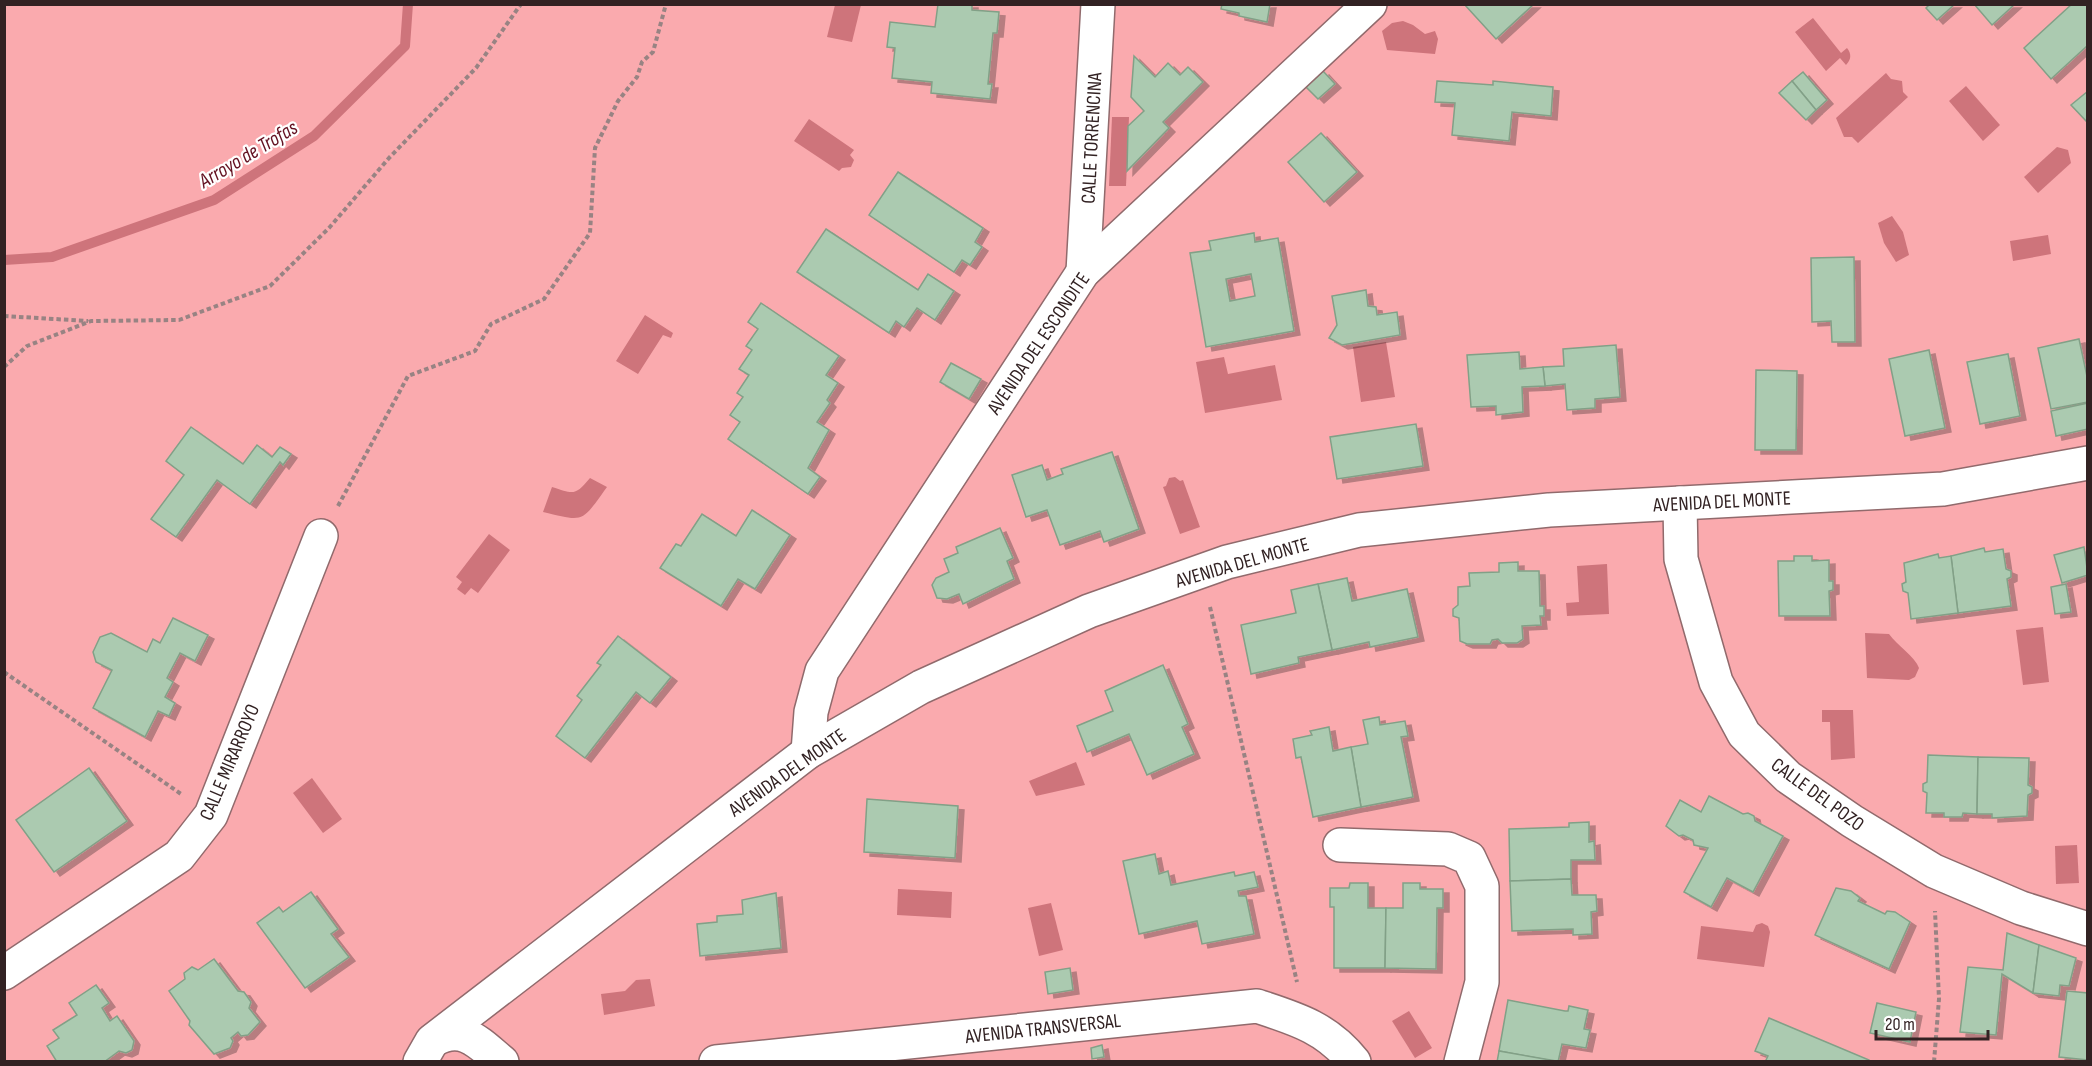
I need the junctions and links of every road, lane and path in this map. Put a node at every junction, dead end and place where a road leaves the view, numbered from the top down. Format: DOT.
graph roads {
  1 [pos="521,4"];
  2 [pos="666,4"];
  3 [pos="1098,4"];
  4 [pos="1370,4"];
  5 [pos="1083,272"];
  6 [pos="4,316"];
  7 [pos="91,321"];
  8 [pos="4,367"];
  9 [pos="2088,463"];
  10 [pos="1680,503"];
  11 [pos="321,536"];
  12 [pos="1210,606"];
  13 [pos="4,672"];
  14 [pos="808,752"];
  15 [pos="182,795"];
  16 [pos="1340,845"];
  17 [pos="1934,871"];
  18 [pos="2088,928"];
  19 [pos="4,973"];
  20 [pos="509,984"];
  21 [pos="1257,1006"];
  22 [pos="426,1052"];
  23 [pos="1337,1056"];
  24 [pos="493,1057"];
  25 [pos="400,1062"];
  26 [pos="716,1062"];
  27 [pos="1461,1062"];
  28 [pos="1934,1062"];
  1 -- 7 [label="path"];
  2 -- 11 [label="path"];
  3 -- 5 [label="street, CALLE TORRENCINA"];
  4 -- 5 [label="street, AVENIDA DEL ESCONDITE"];
  5 -- 14 [label="street, AVENIDA DEL ESCONDITE"];
  6 -- 7 [label="path"];
  7 -- 8 [label="path"];
  9 -- 10 [label="street, AVENIDA DEL MONTE"];
  10 -- 14 [label="street, AVENIDA DEL MONTE"];
  10 -- 17 [label="street, CALLE DEL POZO"];
  11 -- 19 [label="street, CALLE MIRARROYO"];
  12 -- 21 [label="path"];
  13 -- 15 [label="path"];
  14 -- 20 [label="street, AVENIDA DEL MONTE"];
  16 -- 27 [label="street"];
  17 -- 18 [label="street, CALLE DEL POZO"];
  17 -- 28 [label="path"];
  20 -- 22 [label="street, AVENIDA DEL MONTE"];
  20 -- 24 [label="street, AVENIDA DEL MONTE"];
  21 -- 23 [label="street, AVENIDA TRANSVERSAL"];
  21 -- 26 [label="street, AVENIDA TRANSVERSAL"];
  22 -- 24 [label="street, AVENIDA DEL MONTE"];
  22 -- 25 [label="street, AVENIDA DEL MONTE"];
}
